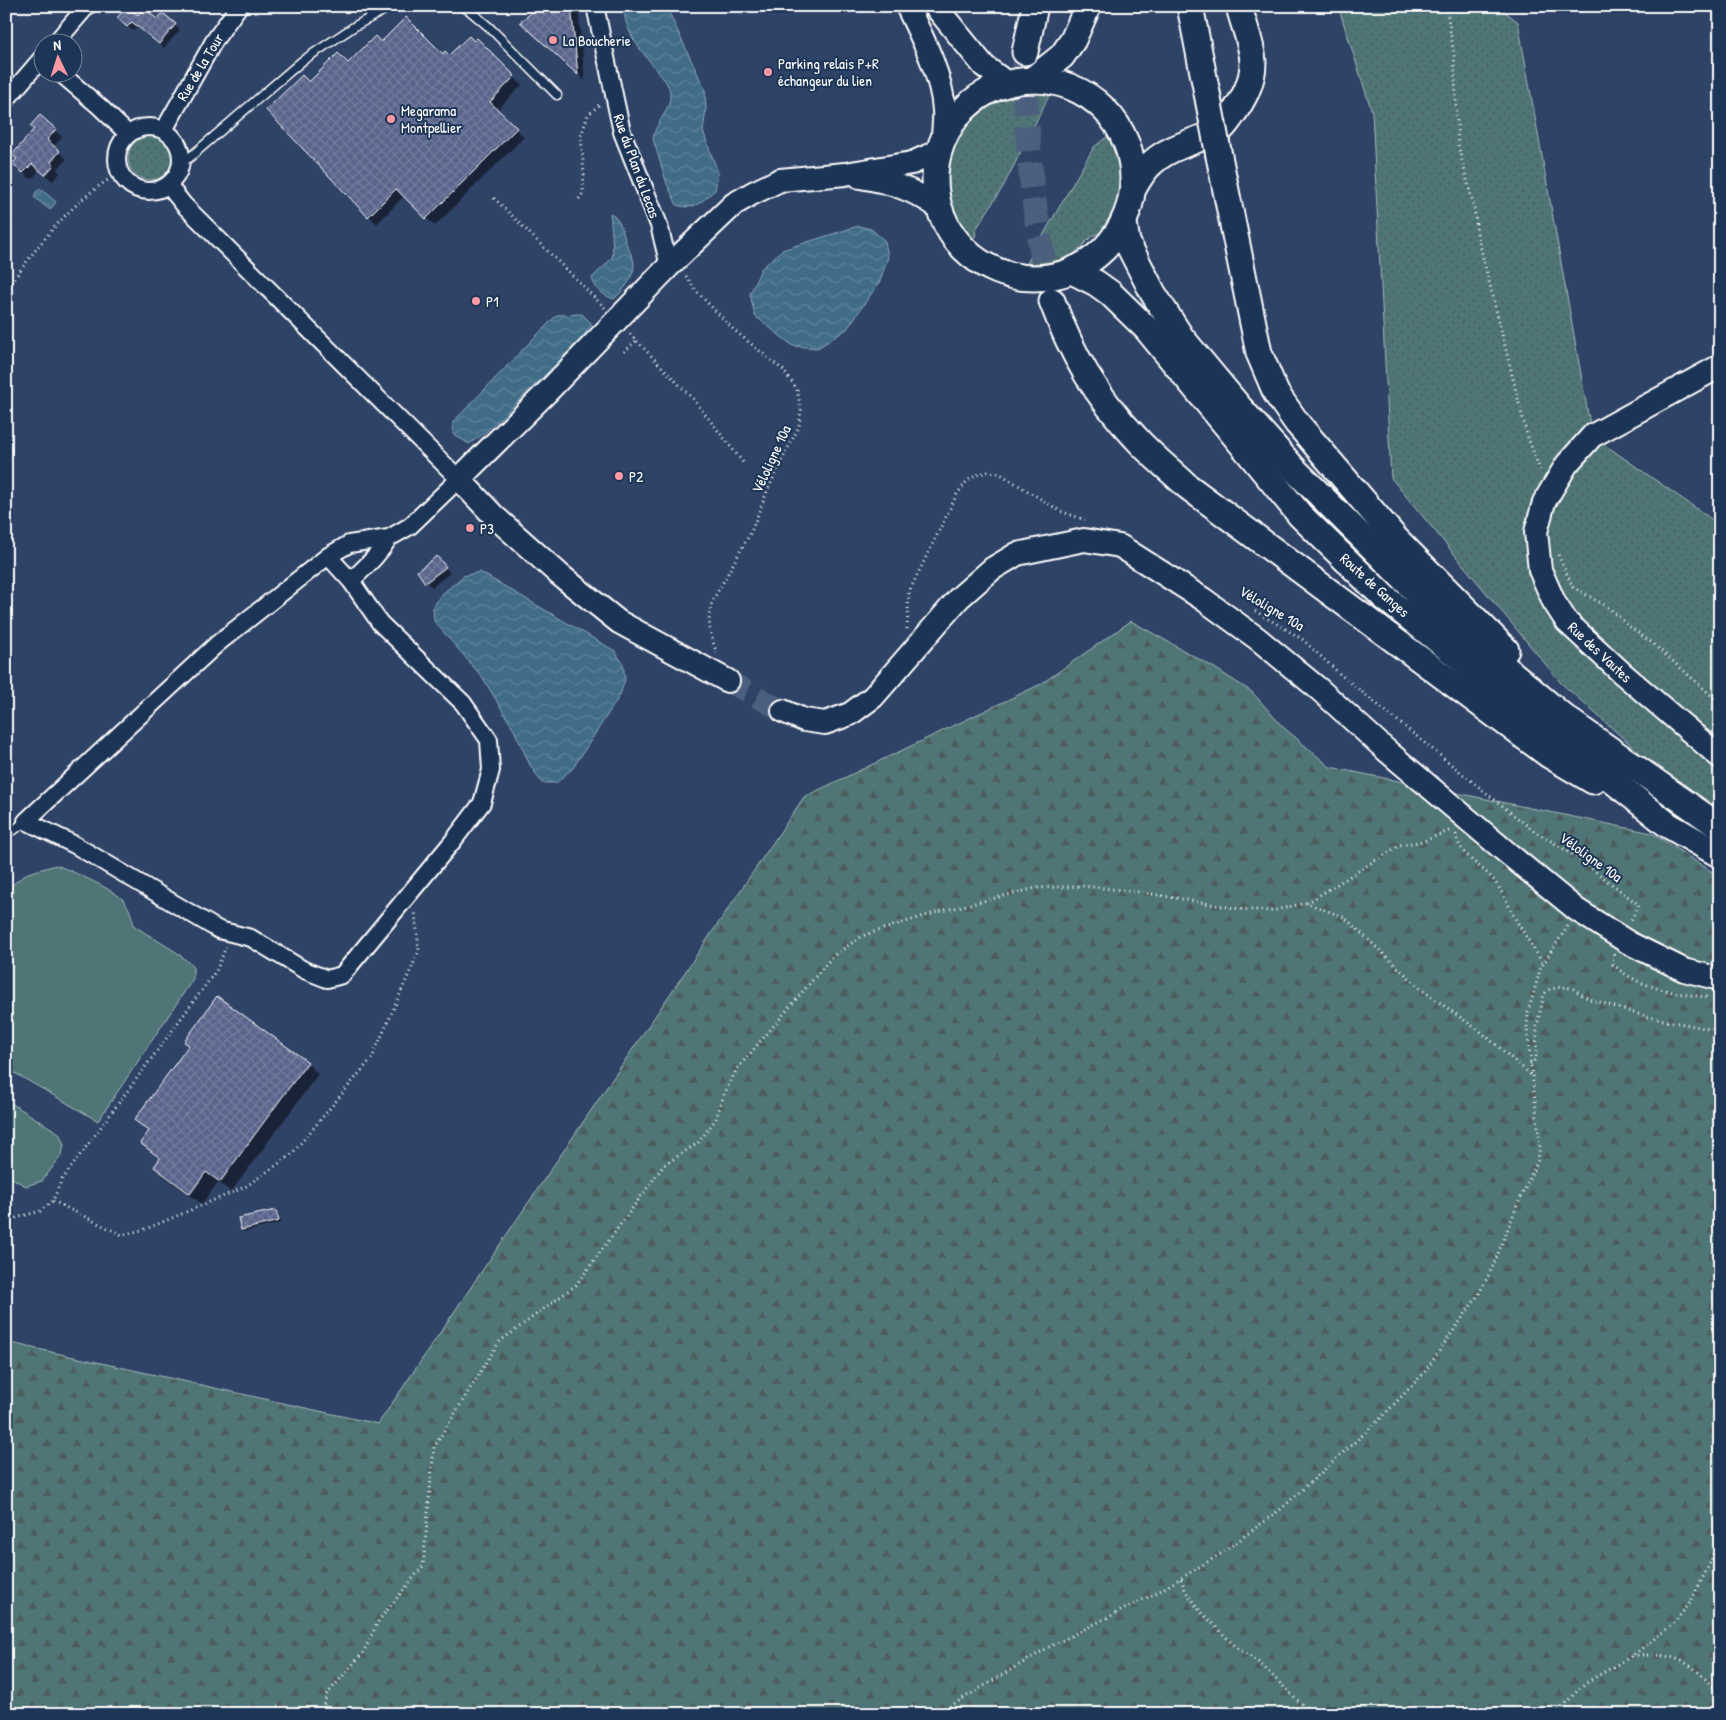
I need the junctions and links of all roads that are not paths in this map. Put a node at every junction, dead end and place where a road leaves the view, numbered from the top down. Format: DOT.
graph roads {
  1 [pos="87,6"];
  2 [pos="239,6"];
  3 [pos="392,6"];
  4 [pos="460,6"];
  5 [pos="595,6"];
  6 [pos="907,6"];
  7 [pos="935,6"];
  8 [pos="1035,6"];
  9 [pos="1088,6"];
  10 [pos="1190,6"];
  11 [pos="1239,6"];
  12 [pos="65,32"];
  13 [pos="1025,52"];
  14 [pos="32,70"];
  15 [pos="1032,80"];
  16 [pos="71,82"];
  17 [pos="1007,83"];
  18 [pos="557,94"];
  19 [pos="6,100"];
  20 [pos="164,130"];
  21 [pos="128,134"];
  22 [pos="940,145"];
  23 [pos="181,159"];
  24 [pos="844,174"];
  25 [pos="168,185"];
  26 [pos="1133,190"];
  27 [pos="938,207"];
  28 [pos="1124,222"];
  29 [pos="673,262"];
  30 [pos="1072,271"];
  31 [pos="1052,301"];
  32 [pos="1720,366"];
  33 [pos="459,480"];
  34 [pos="388,538"];
  35 [pos="328,556"];
  36 [pos="351,581"];
  37 [pos="728,681"];
  38 [pos="783,711"];
  39 [pos="1565,718"];
  40 [pos="1720,757"];
  41 [pos="26,821"];
  42 [pos="1668,825"];
  43 [pos="1720,826"];
  44 [pos="6,832"];
  45 [pos="1720,855"];
  46 [pos="1716,989"];
  1 -- 12 [label="street"];
  2 -- 20 [label="street, Rue de la Tour"];
  3 -- 23 [label="lane"];
  4 -- 18 [label="lane"];
  5 -- 29 [label="street, Rue du Plan du Lecas"];
  6 -- 22 [label="street"];
  7 -- 17 [label="street"];
  8 -- 13 [label="main road"];
  9 -- 15 [label="main road"];
  10 -- 39 [label="main road, bridge"];
  11 -- 26 [label="main road"];
  14 -- 19 [label="street"];
  15 -- 17 [label="main road"];
  15 -- 26 [label="main road"];
  16 -- 21 [label="street"];
  17 -- 22 [label="main road"];
  20 -- 21 [label="street"];
  20 -- 23 [label="street"];
  21 -- 25 [label="street"];
  22 -- 24 [label="street"];
  22 -- 27 [label="main road"];
  23 -- 25 [label="street"];
  24 -- 27 [label="street"];
  24 -- 29 [label="street"];
  25 -- 33 [label="street"];
  26 -- 28 [label="main road"];
  27 -- 30 [label="main road"];
  28 -- 30 [label="main road"];
  28 -- 39 [label="main road, Route de Ganges"];
  29 -- 33 [label="street"];
  30 -- 42 [label="main road, Route de Ganges"];
  31 -- 42 [label="main road"];
  32 -- 40 [label="street, Rue des Vautes"];
  33 -- 34 [label="street"];
  33 -- 37 [label="street"];
  34 -- 35 [label="street"];
  34 -- 36 [label="street"];
  35 -- 36 [label="street"];
  35 -- 41 [label="street"];
  36 -- 41 [label="street"];
  38 -- 46 [label="street"];
  39 -- 43 [label="main road, Route de Ganges"];
  41 -- 44 [label="lane"];
  42 -- 45 [label="main road, Route de Ganges"];
}
